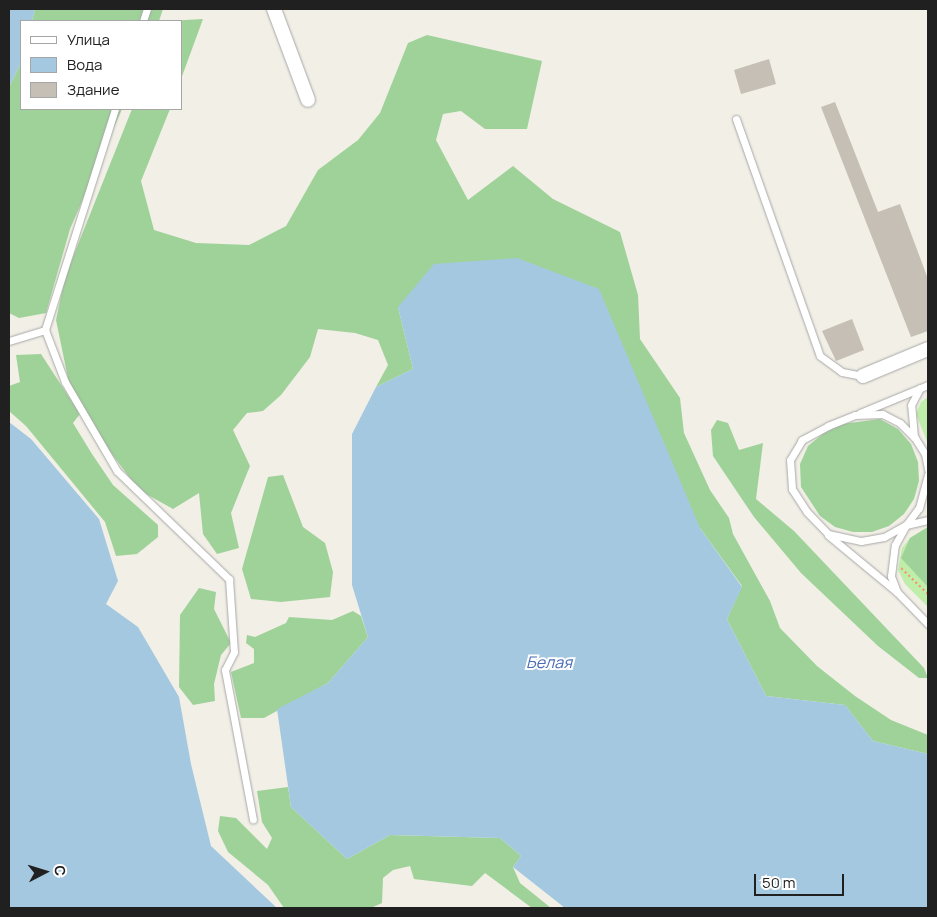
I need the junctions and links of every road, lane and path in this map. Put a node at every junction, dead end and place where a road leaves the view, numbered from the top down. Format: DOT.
graph roads {
  1 [pos="274,9"];
  2 [pos="308,100"];
  3 [pos="115,110"];
  4 [pos="736,119"];
  5 [pos="45,330"];
  6 [pos="9,341"];
  7 [pos="928,349"];
  8 [pos="863,376"];
  9 [pos="928,385"];
  10 [pos="920,388"];
  11 [pos="856,415"];
  12 [pos="915,438"];
  13 [pos="928,469"];
  14 [pos="928,474"];
  15 [pos="928,520"];
  16 [pos="906,525"];
  17 [pos="828,534"];
  18 [pos="891,560"];
  19 [pos="897,592"];
  20 [pos="928,594"];
  21 [pos="928,624"];
  22 [pos="253,819"];
  1 -- 2 [label="street"];
  3 -- 5 [label="lane"];
  4 -- 8 [label="lane"];
  5 -- 6 [label="lane"];
  5 -- 22 [label="lane"];
  7 -- 8 [label="street"];
  9 -- 10 [label="lane"];
  10 -- 11 [label="lane"];
  10 -- 12 [label="lane"];
  11 -- 12 [label="lane"];
  11 -- 17 [label="lane"];
  12 -- 13 [label="lane"];
  14 -- 16 [label="lane"];
  15 -- 16 [label="lane"];
  16 -- 17 [label="lane"];
  16 -- 18 [label="lane"];
  17 -- 19 [label="lane"];
  18 -- 19 [label="lane"];
  18 -- 20 [label="path"];
  19 -- 21 [label="lane"];
}
